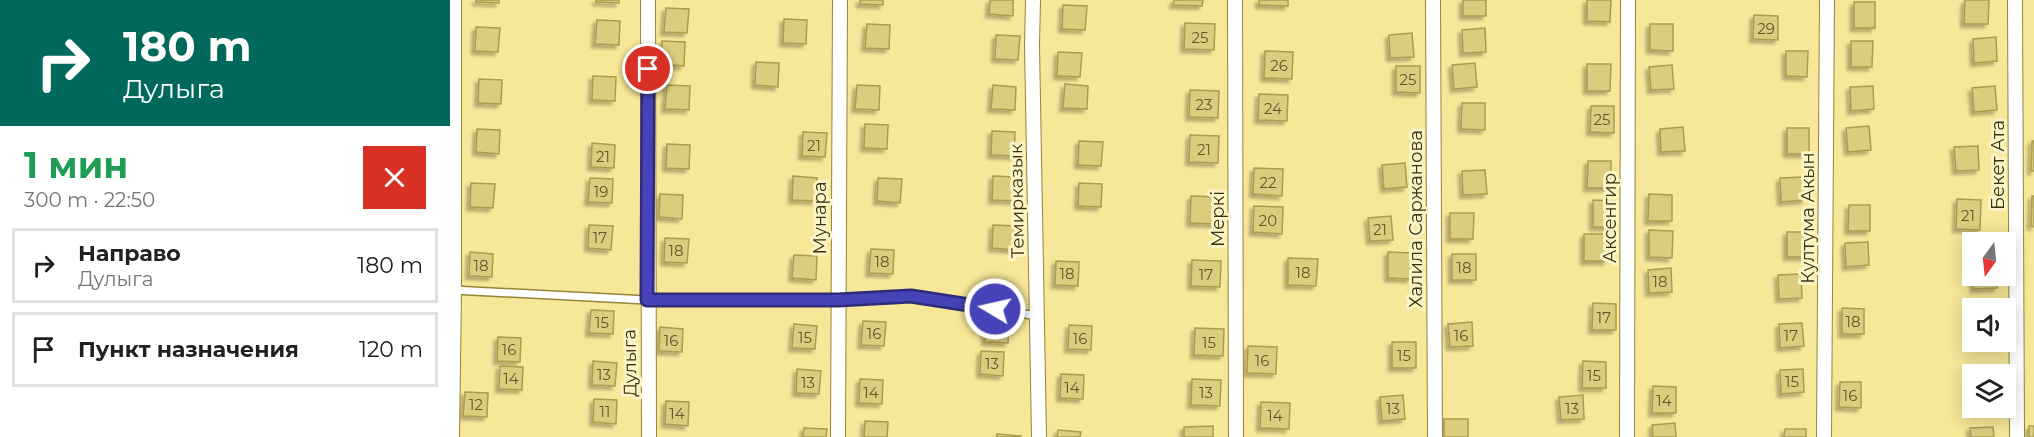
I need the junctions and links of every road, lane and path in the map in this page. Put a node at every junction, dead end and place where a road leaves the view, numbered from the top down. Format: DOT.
graph roads {
  1 [pos="454,0"];
  2 [pos="648,0"];
  3 [pos="840,0"];
  4 [pos="1033,0"];
  5 [pos="1235,0"];
  6 [pos="1433,0"];
  7 [pos="1628,0"];
  8 [pos="1827,0"];
  9 [pos="2015,0"];
  10 [pos="452,290"];
  11 [pos="647,300"];
  12 [pos="838,300"];
  13 [pos="1037,316"];
  14 [pos="452,437"];
  15 [pos="649,437"];
  16 [pos="838,437"];
  17 [pos="1039,437"];
  18 [pos="1236,437"];
  19 [pos="1435,437"];
  20 [pos="1627,437"];
  21 [pos="1824,437"];
  22 [pos="2018,437"];
  1 -- 10 [label="street"];
  2 -- 11 [label="street, Дулыга"];
  3 -- 12 [label="street, Мунара"];
  4 -- 13 [label="street, Темирказык"];
  5 -- 18 [label="street, Меркі"];
  6 -- 19 [label="street, Халила Саржанова"];
  7 -- 20 [label="street, Аксенгир"];
  8 -- 21 [label="street, Култума Акын"];
  9 -- 22 [label="street, Бекет Ата"];
  10 -- 11 [label="lane"];
  10 -- 14 [label="street"];
  11 -- 12 [label="lane"];
  11 -- 15 [label="street, Дулыга"];
  12 -- 13 [label="lane"];
  12 -- 16 [label="street, Мунара"];
  13 -- 17 [label="street, Темирказык"];
}
